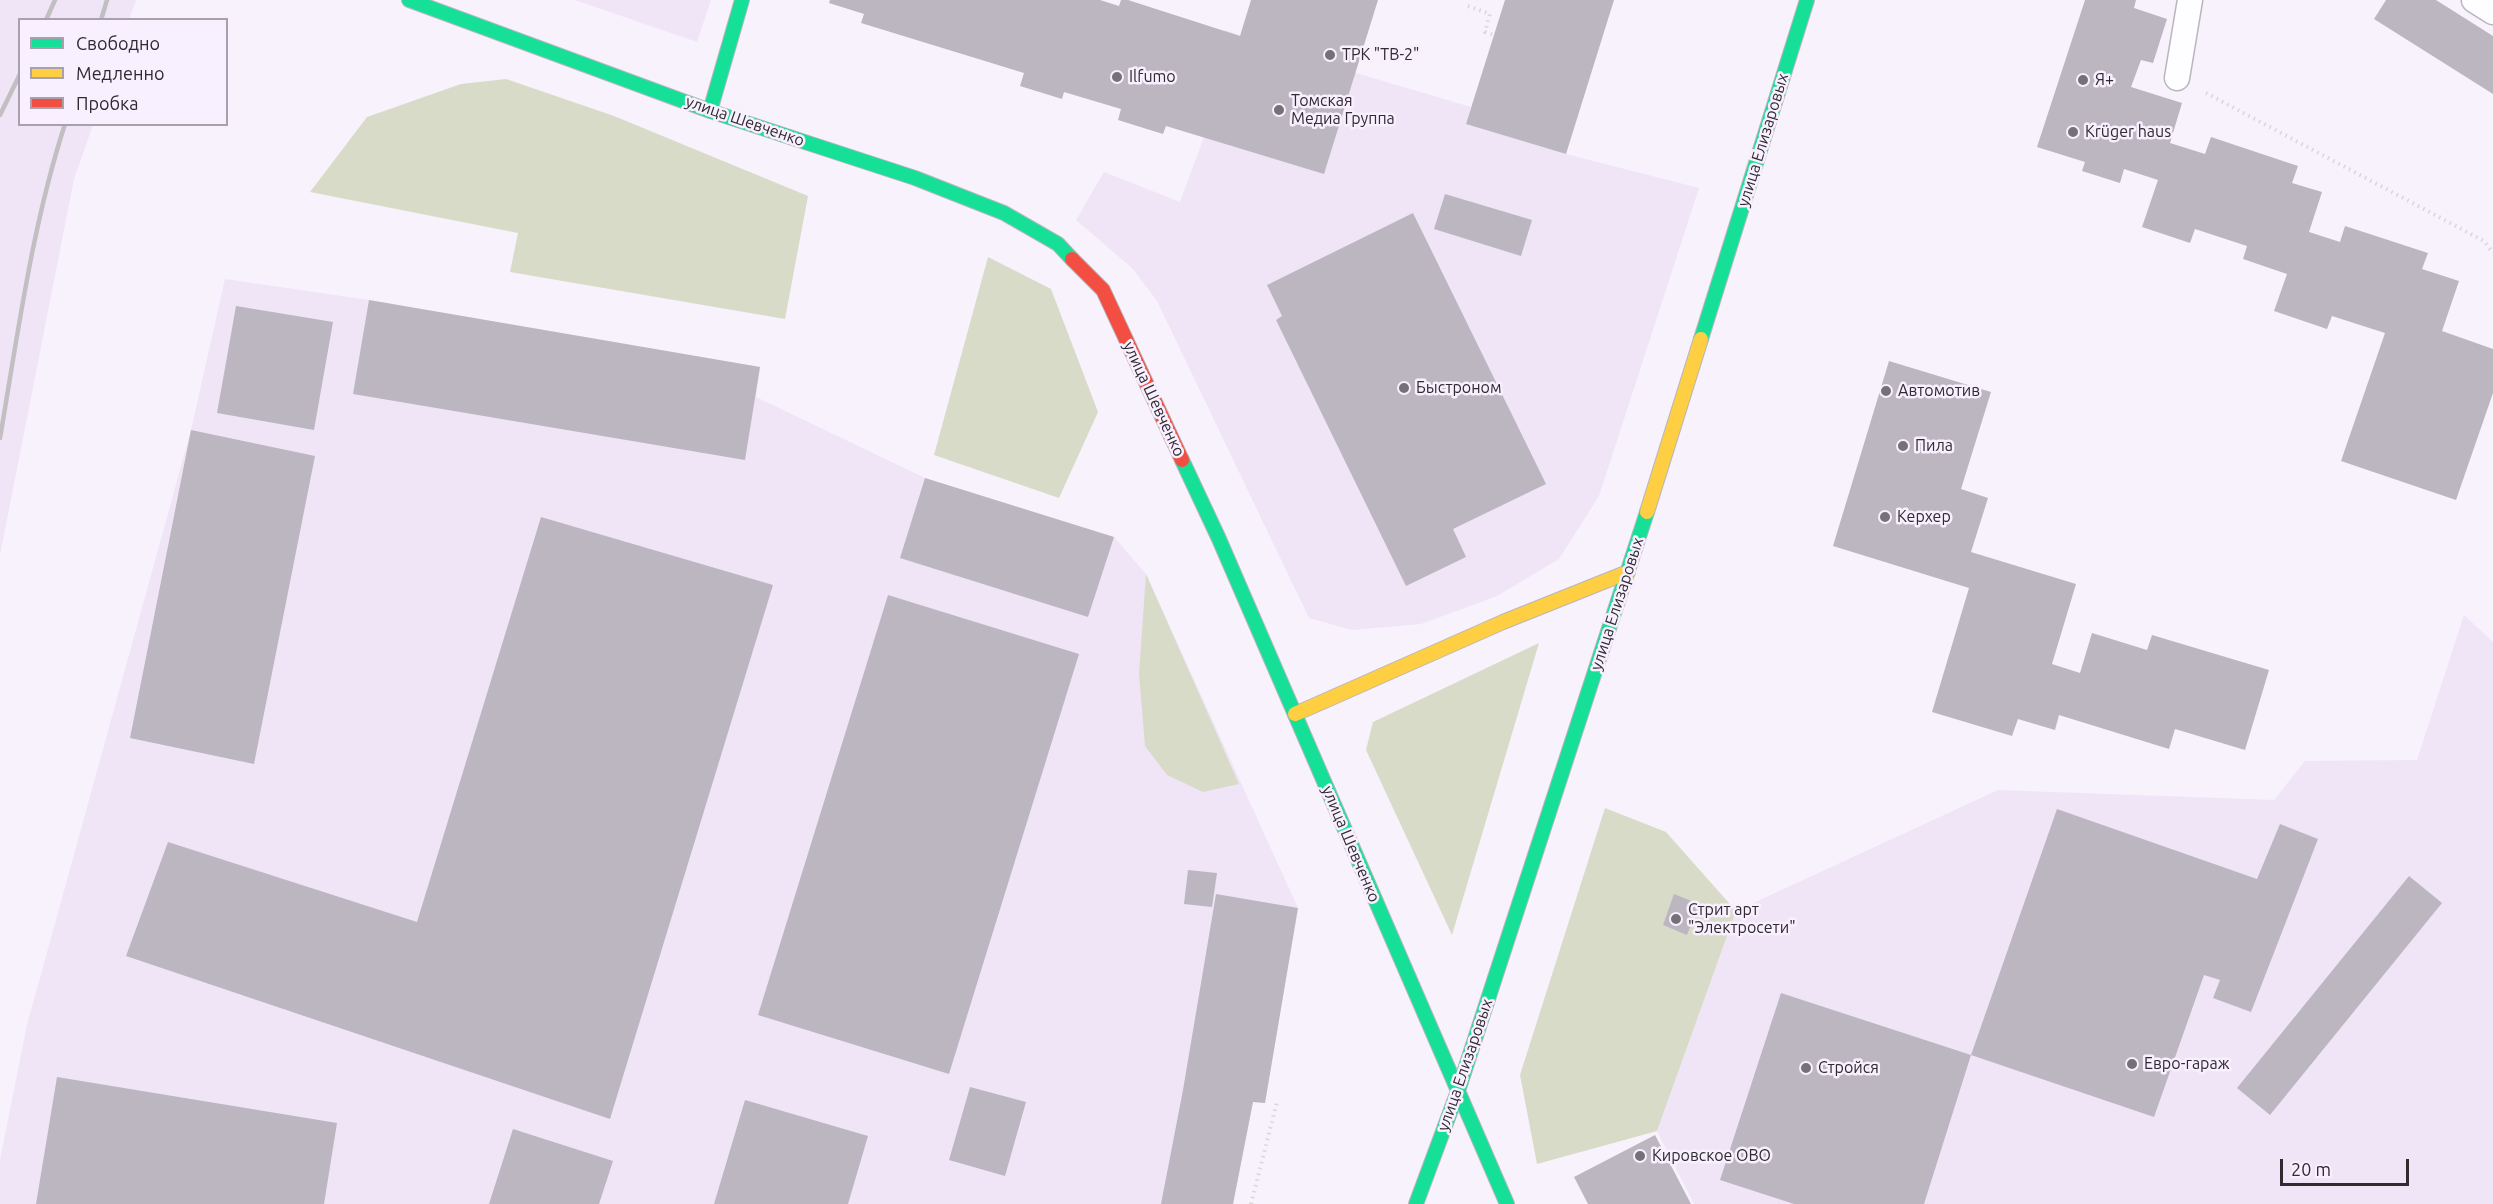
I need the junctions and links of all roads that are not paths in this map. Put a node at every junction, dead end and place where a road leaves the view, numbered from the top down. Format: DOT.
graph roads {
  1 [pos="409,0"];
  2 [pos="742,0"];
  3 [pos="1807,0"];
  4 [pos="2190,0"];
  5 [pos="2474,0"];
  6 [pos="2493,12"];
  7 [pos="2177,78"];
  8 [pos="710,111"];
  9 [pos="1628,572"];
  10 [pos="1295,714"];
  11 [pos="1458,1090"];
  12 [pos="1416,1204"];
  13 [pos="1507,1204"];
  1 -- 8 [label="street, улица Шевченко"];
  2 -- 8 [label="street"];
  3 -- 9 [label="street, улица Елизаровых"];
  4 -- 7 [label="lane"];
  5 -- 6 [label="lane"];
  8 -- 10 [label="street, улица Шевченко"];
  9 -- 10 [label="street"];
  9 -- 11 [label="street, улица Елизаровых"];
  10 -- 11 [label="street, улица Шевченко"];
  11 -- 12 [label="street, улица Елизаровых"];
  11 -- 13 [label="street, улица Шевченко"];
}
